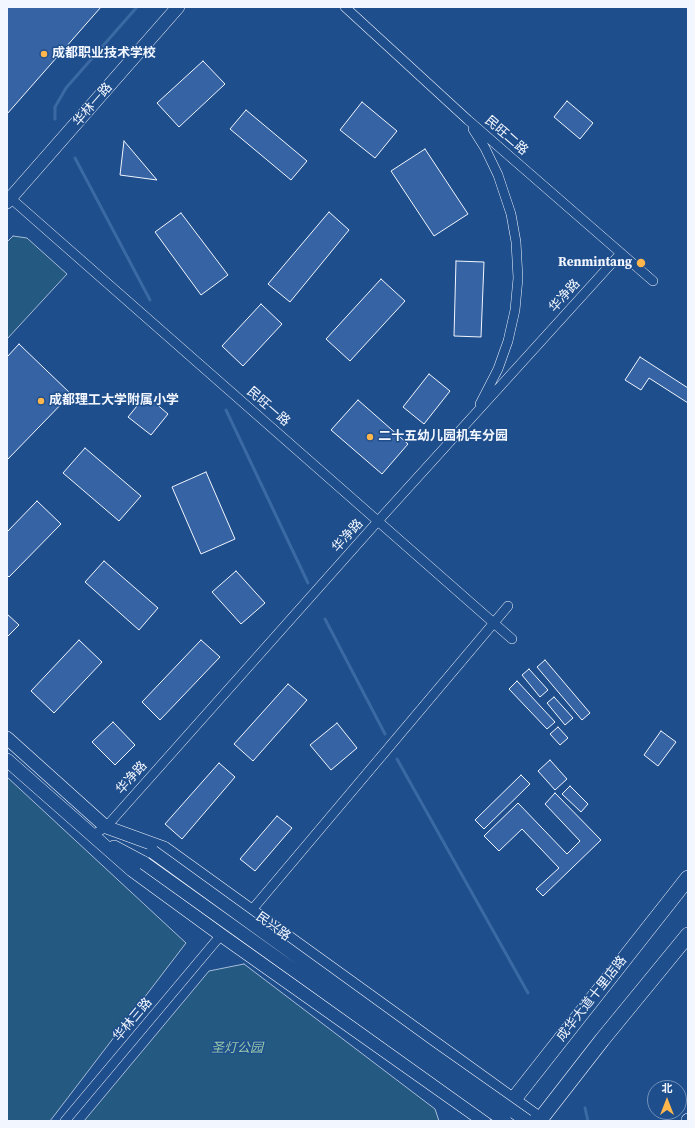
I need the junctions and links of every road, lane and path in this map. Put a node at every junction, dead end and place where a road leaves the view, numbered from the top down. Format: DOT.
graph roads {
  1 [pos="178,7"];
  2 [pos="345,7"];
  3 [pos="468,120"];
  4 [pos="8,198"];
  5 [pos="621,254"];
  6 [pos="652,281"];
  7 [pos="468,422"];
  8 [pos="378,522"];
  9 [pos="508,606"];
  10 [pos="494,623"];
  11 [pos="512,639"];
  12 [pos="7,738"];
  13 [pos="7,760"];
  14 [pos="106,827"];
  15 [pos="93,835"];
  16 [pos="688,878"];
  17 [pos="251,911"];
  18 [pos="221,935"];
  19 [pos="688,935"];
  20 [pos="514,1100"];
  21 [pos="535,1120"];
  22 [pos="65,1121"];
  23 [pos="484,1121"];
  24 [pos="497,1121"];
  25 [pos="505,1121"];
  1 -- 4 [label="main road, 华林一路"];
  2 -- 3 [label="street, 民旺二路"];
  3 -- 5 [label="street, 民旺二路"];
  3 -- 7 [label="street"];
  4 -- 8 [label="street, 民旺一路"];
  5 -- 6 [label="street, 民旺二路"];
  5 -- 7 [label="street, 华净路"];
  7 -- 8 [label="street, 华净路"];
  8 -- 10 [label="street, 民旺一路"];
  8 -- 14 [label="street, 华净路"];
  9 -- 10 [label="street"];
  10 -- 11 [label="street, 民旺一路"];
  10 -- 17 [label="street"];
  12 -- 14 [label="main road, 民兴路"];
  13 -- 15 [label="main road"];
  14 -- 15 [label="street, 华净路"];
  14 -- 17 [label="main road, 民兴路"];
  14 -- 21 [label="main road, 民兴路, bridge"];
  15 -- 18 [label="main road"];
  15 -- 25 [label="main road, 民兴路, bridge"];
  16 -- 20 [label="main road, 成华大道十里店路"];
  17 -- 20 [label="main road, 民兴路"];
  18 -- 22 [label="street, 华林三路"];
  18 -- 23 [label="main road"];
  19 -- 21 [label="main road"];
  20 -- 21 [label="main road, 民兴路"];
  20 -- 24 [label="main road, 成华大道十里店路"];
}
